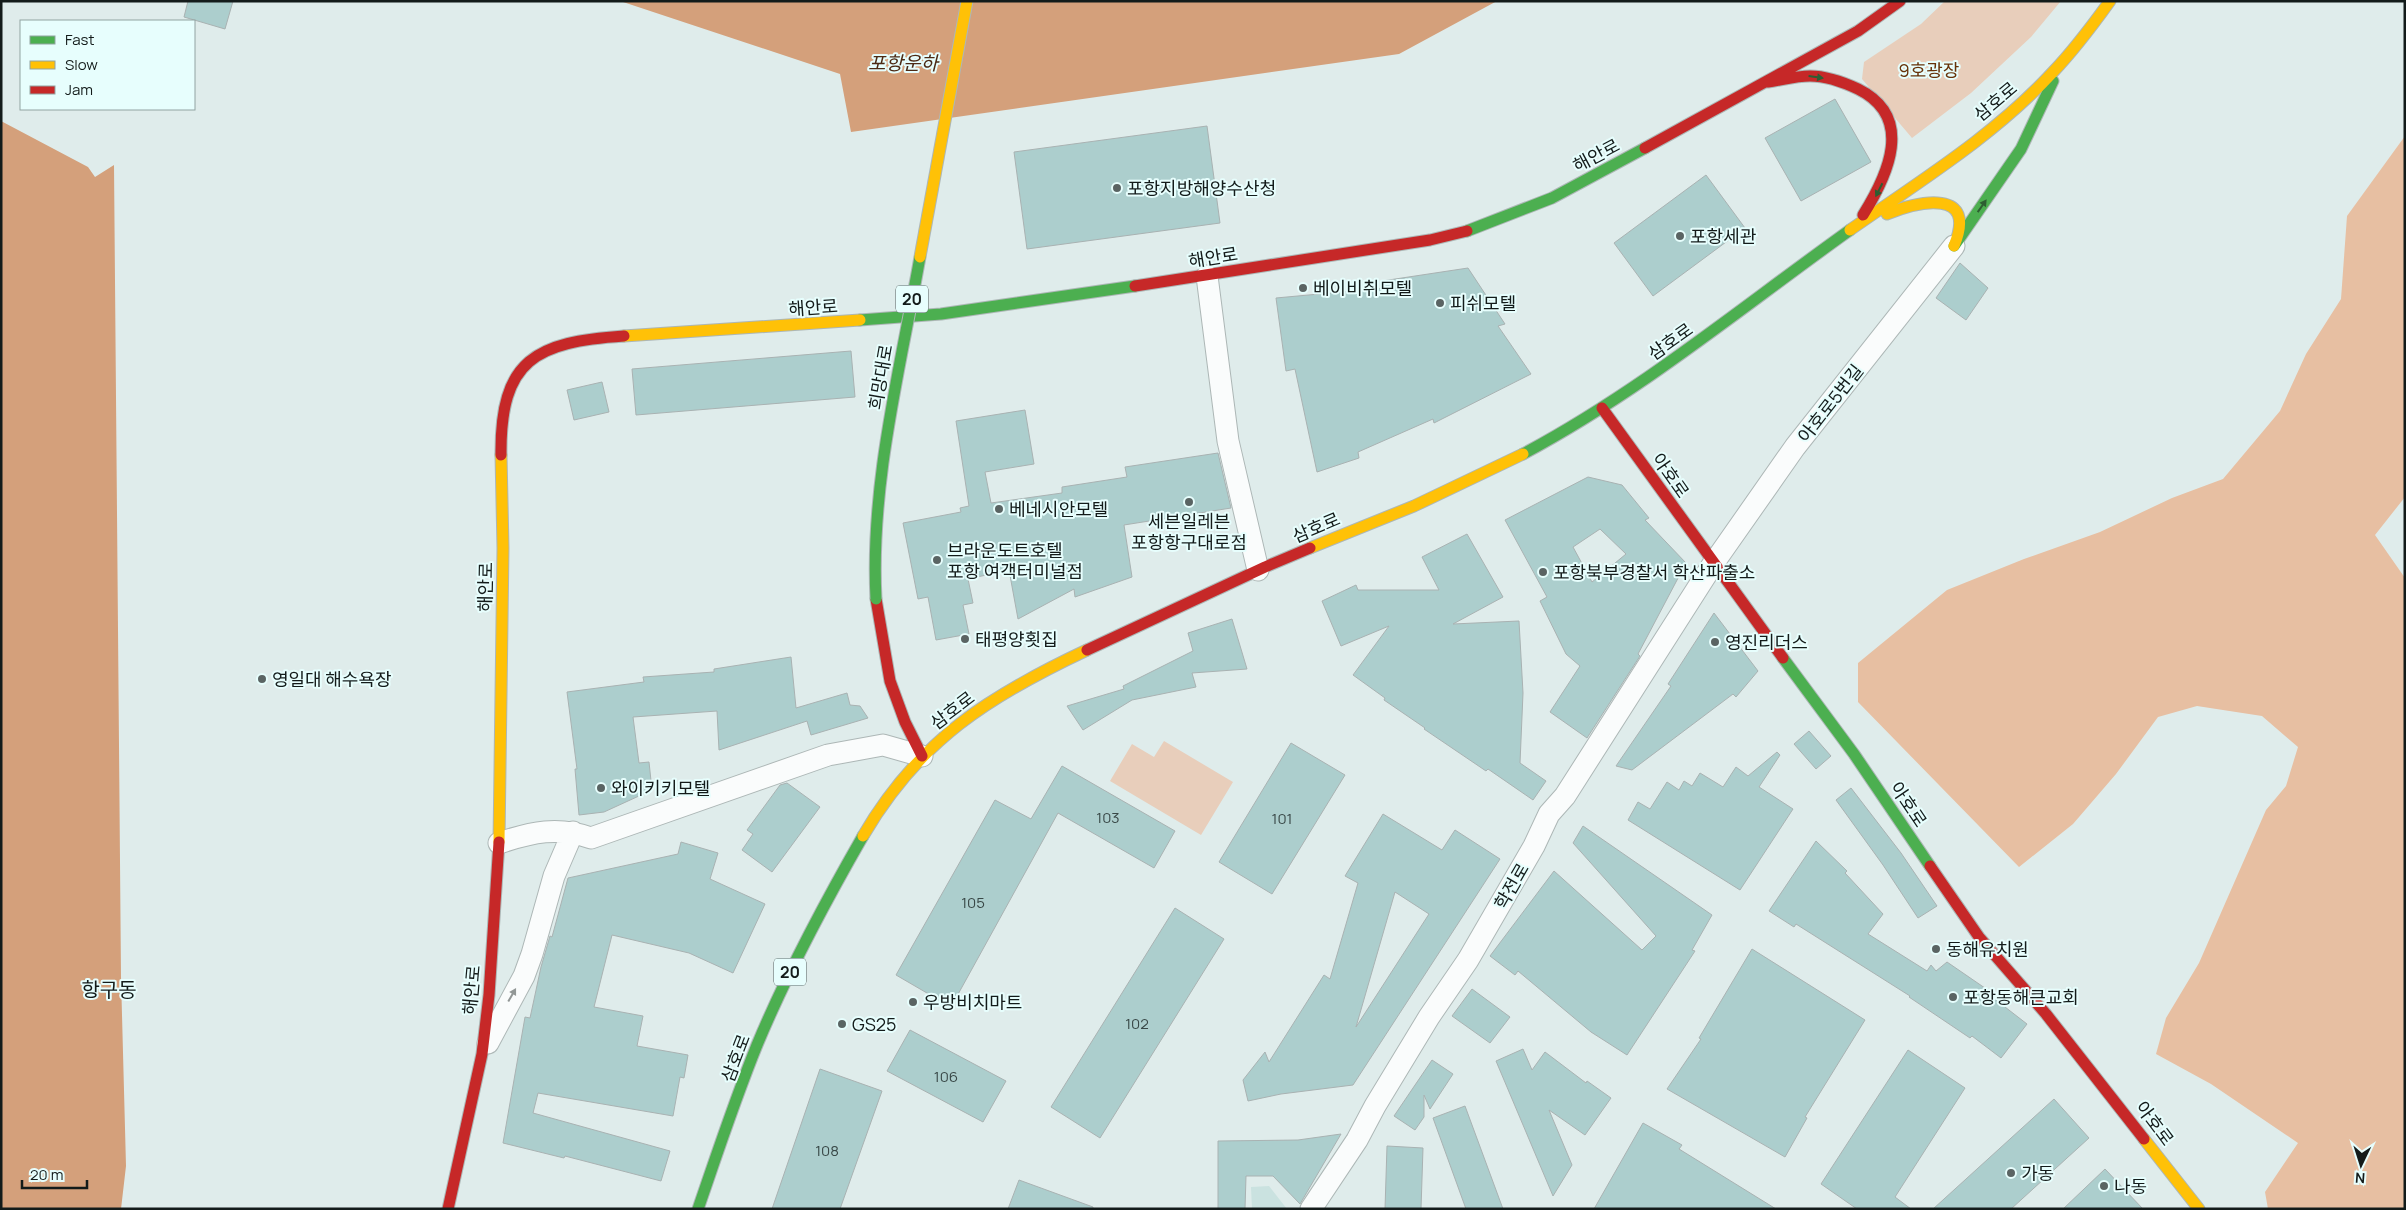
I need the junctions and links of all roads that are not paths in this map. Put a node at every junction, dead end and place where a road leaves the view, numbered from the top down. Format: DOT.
graph roads {
  1 [pos="967,1"];
  2 [pos="1900,1"];
  3 [pos="2110,1"];
  4 [pos="2058,69"];
  5 [pos="1768,82"];
  6 [pos="1856,226"];
  7 [pos="1954,246"];
  8 [pos="1207,276"];
  9 [pos="1602,408"];
  10 [pos="1713,564"];
  11 [pos="1258,570"];
  12 [pos="922,756"];
  13 [pos="573,832"];
  14 [pos="499,843"];
  15 [pos="482,1054"];
  16 [pos="448,1209"];
  17 [pos="698,1209"];
  18 [pos="1311,1209"];
  19 [pos="2199,1209"];
  1 -- 12 [label="main road, 희망대로 / 20, bridge"];
  2 -- 5 [label="main road, 해안로"];
  3 -- 4 [label="main road, 삼호로"];
  4 -- 6 [label="main road, 삼호로"];
  7 -- 4 [label="main road, one-way"];
  5 -- 6 [label="main road, one-way"];
  5 -- 8 [label="main road, 해안로"];
  6 -- 7 [label="main road"];
  6 -- 9 [label="main road, 삼호로"];
  7 -- 10 [label="street, 아호로5번길"];
  8 -- 11 [label="street"];
  8 -- 14 [label="main road, 해안로"];
  9 -- 10 [label="main road, 아호로"];
  9 -- 11 [label="main road, 삼호로"];
  10 -- 18 [label="street, 학전로"];
  10 -- 19 [label="main road, 아호로"];
  11 -- 12 [label="main road, 삼호로"];
  12 -- 13 [label="street"];
  12 -- 17 [label="main road, 삼호로 / 20"];
  13 -- 14 [label="street"];
  15 -- 13 [label="street, one-way"];
  14 -- 15 [label="main road, 해안로"];
  15 -- 16 [label="main road, 해안로"];
}
